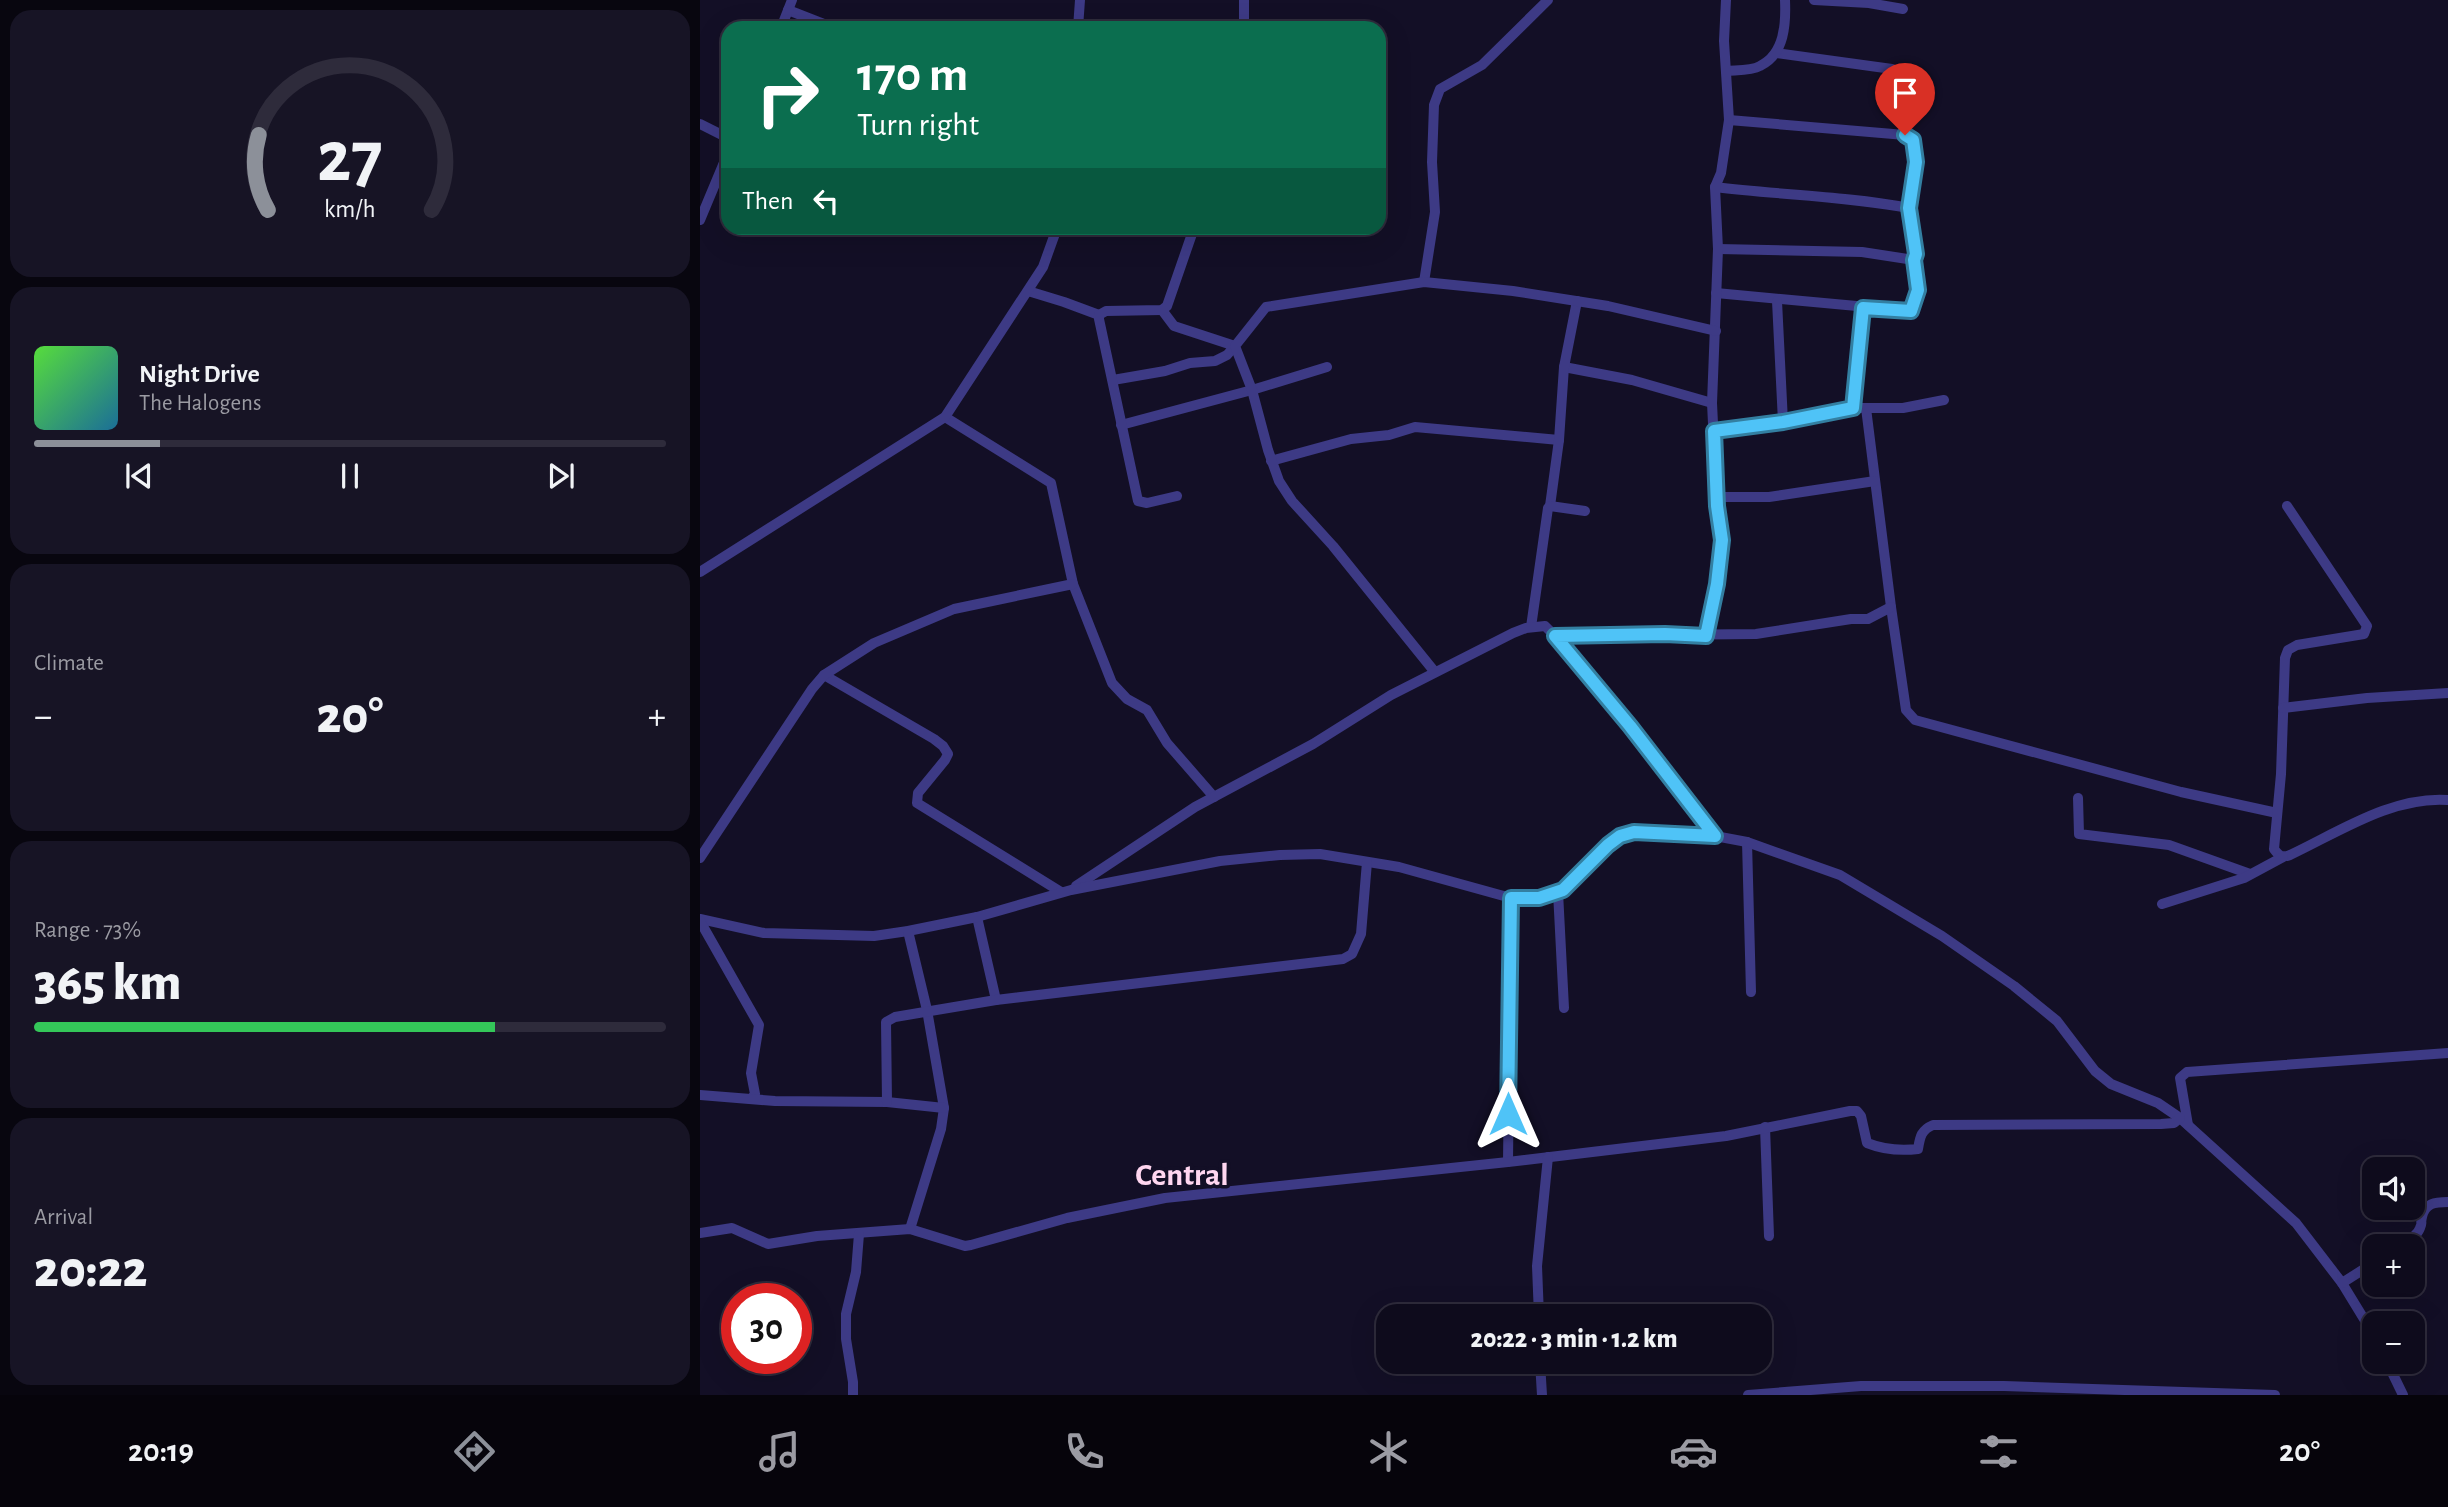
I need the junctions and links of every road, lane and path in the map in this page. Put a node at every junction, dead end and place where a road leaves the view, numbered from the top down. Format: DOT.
graph roads {
  1 [pos="778,0"];
  2 [pos="1080,0"];
  3 [pos="1244,0"];
  4 [pos="1548,0"];
  5 [pos="1726,0"];
  6 [pos="1785,0"];
  7 [pos="1814,0"];
  8 [pos="790,6"];
  9 [pos="1903,9"];
  10 [pos="820,21"];
  11 [pos="1078,21"];
  12 [pos="1244,21"];
  13 [pos="1776,53"];
  14 [pos="1892,69"];
  15 [pos="1726,71"];
  16 [pos="1729,120"];
  17 [pos="700,124"];
  18 [pos="721,134"];
  19 [pos="721,170"];
  20 [pos="1715,187"];
  21 [pos="1909,208"];
  22 [pos="700,220"];
  23 [pos="1055,235"];
  24 [pos="1192,235"];
  25 [pos="1718,249"];
  26 [pos="1914,260"];
  27 [pos="1424,282"];
  28 [pos="1028,291"];
  29 [pos="1716,293"];
  30 [pos="1777,301"];
  31 [pos="1577,302"];
  32 [pos="1863,308"];
  33 [pos="1163,310"];
  34 [pos="1099,315"];
  35 [pos="1716,331"];
  36 [pos="1235,346"];
  37 [pos="1327,367"];
  38 [pos="1564,367"];
  39 [pos="1114,380"];
  40 [pos="1252,390"];
  41 [pos="1944,400"];
  42 [pos="1712,403"];
  43 [pos="1853,408"];
  44 [pos="1866,408"];
  45 [pos="945,417"];
  46 [pos="1783,422"];
  47 [pos="1121,425"];
  48 [pos="1714,431"];
  49 [pos="1559,440"];
  50 [pos="1271,461"];
  51 [pos="1875,481"];
  52 [pos="1177,496"];
  53 [pos="1716,497"];
  54 [pos="1550,506"];
  55 [pos="2287,506"];
  56 [pos="1586,511"];
  57 [pos="700,572"];
  58 [pos="1073,584"];
  59 [pos="1891,607"];
  60 [pos="1531,627"];
  61 [pos="1555,636"];
  62 [pos="1706,636"];
  63 [pos="1434,671"];
  64 [pos="824,674"];
  65 [pos="2448,692"];
  66 [pos="2283,708"];
  67 [pos="1214,797"];
  68 [pos="2078,798"];
  69 [pos="2448,800"];
  70 [pos="2277,813"];
  71 [pos="1715,836"];
  72 [pos="1747,842"];
  73 [pos="2283,857"];
  74 [pos="700,858"];
  75 [pos="1367,862"];
  76 [pos="2250,874"];
  77 [pos="1066,891"];
  78 [pos="1558,891"];
  79 [pos="1511,898"];
  80 [pos="2162,904"];
  81 [pos="977,917"];
  82 [pos="700,920"];
  83 [pos="908,931"];
  84 [pos="1751,992"];
  85 [pos="996,1000"];
  86 [pos="1564,1008"];
  87 [pos="927,1010"];
  88 [pos="2448,1053"];
  89 [pos="700,1094"];
  90 [pos="752,1098"];
  91 [pos="887,1102"];
  92 [pos="944,1108"];
  93 [pos="2184,1122"];
  94 [pos="1765,1128"];
  95 [pos="1548,1157"];
  96 [pos="1507,1162"];
  97 [pos="2448,1202"];
  98 [pos="910,1229"];
  99 [pos="700,1233"];
  100 [pos="859,1234"];
  101 [pos="2417,1234"];
  102 [pos="1769,1236"];
  103 [pos="2362,1270"];
  104 [pos="2342,1283"];
  105 [pos="1539,1304"];
  106 [pos="2362,1316"];
  107 [pos="1541,1374"];
  108 [pos="2393,1374"];
  109 [pos="853,1395"];
  110 [pos="1542,1395"];
  111 [pos="1748,1395"];
  112 [pos="2275,1395"];
  113 [pos="2403,1395"];
  1 -- 8 [label="street"];
  2 -- 11 [label="street"];
  3 -- 12 [label="street"];
  4 -- 27 [label="street"];
  5 -- 15 [label="street"];
  6 -- 13 [label="street"];
  7 -- 9 [label="street"];
  8 -- 10 [label="street"];
  13 -- 14 [label="street"];
  13 -- 15 [label="street"];
  15 -- 16 [label="street"];
  16 -- 20 [label="street"];
  16 -- 21 [label="street"];
  17 -- 18 [label="street"];
  19 -- 22 [label="street"];
  20 -- 21 [label="street"];
  20 -- 25 [label="street"];
  21 -- 26 [label="street"];
  23 -- 28 [label="street"];
  24 -- 33 [label="street"];
  25 -- 26 [label="street"];
  25 -- 29 [label="street"];
  26 -- 32 [label="street"];
  27 -- 31 [label="street"];
  27 -- 36 [label="street"];
  28 -- 34 [label="street"];
  28 -- 45 [label="street"];
  29 -- 30 [label="street"];
  29 -- 35 [label="street"];
  30 -- 32 [label="street"];
  30 -- 46 [label="street"];
  31 -- 35 [label="street"];
  31 -- 38 [label="street"];
  32 -- 43 [label="street"];
  33 -- 34 [label="street"];
  33 -- 36 [label="street"];
  34 -- 39 [label="street"];
  35 -- 42 [label="street"];
  36 -- 39 [label="street"];
  36 -- 40 [label="street"];
  37 -- 40 [label="street"];
  38 -- 42 [label="street"];
  38 -- 49 [label="street"];
  39 -- 47 [label="street"];
  40 -- 47 [label="street"];
  40 -- 50 [label="street"];
  41 -- 44 [label="street"];
  42 -- 48 [label="street"];
  43 -- 44 [label="street"];
  43 -- 46 [label="street"];
  44 -- 51 [label="street"];
  45 -- 57 [label="street"];
  45 -- 58 [label="street"];
  46 -- 48 [label="street"];
  47 -- 52 [label="street"];
  48 -- 53 [label="street"];
  49 -- 50 [label="street"];
  49 -- 54 [label="street"];
  50 -- 63 [label="street"];
  51 -- 53 [label="street"];
  51 -- 59 [label="street"];
  53 -- 62 [label="street"];
  54 -- 56 [label="street"];
  54 -- 60 [label="street"];
  55 -- 66 [label="street"];
  58 -- 64 [label="street"];
  58 -- 67 [label="street"];
  59 -- 62 [label="street"];
  59 -- 70 [label="street"];
  60 -- 61 [label="street"];
  60 -- 63 [label="street"];
  61 -- 62 [label="street"];
  61 -- 71 [label="street"];
  63 -- 67 [label="street"];
  64 -- 74 [label="street"];
  64 -- 77 [label="street"];
  65 -- 66 [label="street"];
  66 -- 70 [label="street"];
  67 -- 77 [label="street"];
  68 -- 76 [label="street"];
  69 -- 73 [label="street"];
  70 -- 73 [label="street"];
  71 -- 72 [label="street"];
  71 -- 78 [label="street"];
  72 -- 84 [label="street"];
  72 -- 93 [label="street"];
  73 -- 76 [label="street"];
  75 -- 77 [label="street"];
  75 -- 79 [label="street"];
  75 -- 85 [label="street"];
  76 -- 80 [label="street"];
  77 -- 81 [label="street"];
  78 -- 79 [label="street"];
  78 -- 86 [label="street"];
  79 -- 96 [label="street"];
  81 -- 83 [label="street"];
  81 -- 85 [label="street"];
  82 -- 83 [label="street"];
  82 -- 90 [label="street"];
  83 -- 87 [label="street"];
  85 -- 87 [label="street"];
  87 -- 91 [label="street"];
  87 -- 92 [label="street"];
  88 -- 93 [label="street"];
  89 -- 90 [label="street"];
  90 -- 91 [label="street"];
  91 -- 92 [label="street"];
  92 -- 98 [label="street"];
  93 -- 94 [label="street"];
  93 -- 104 [label="street"];
  94 -- 95 [label="street"];
  94 -- 102 [label="street"];
  95 -- 96 [label="street"];
  95 -- 105 [label="street"];
  96 -- 98 [label="street"];
  97 -- 101 [label="street"];
  98 -- 100 [label="street"];
  99 -- 100 [label="street"];
  100 -- 109 [label="street"];
  103 -- 104 [label="street"];
  104 -- 106 [label="street"];
  107 -- 110 [label="street"];
  108 -- 113 [label="street"];
  111 -- 112 [label="street"];
}
